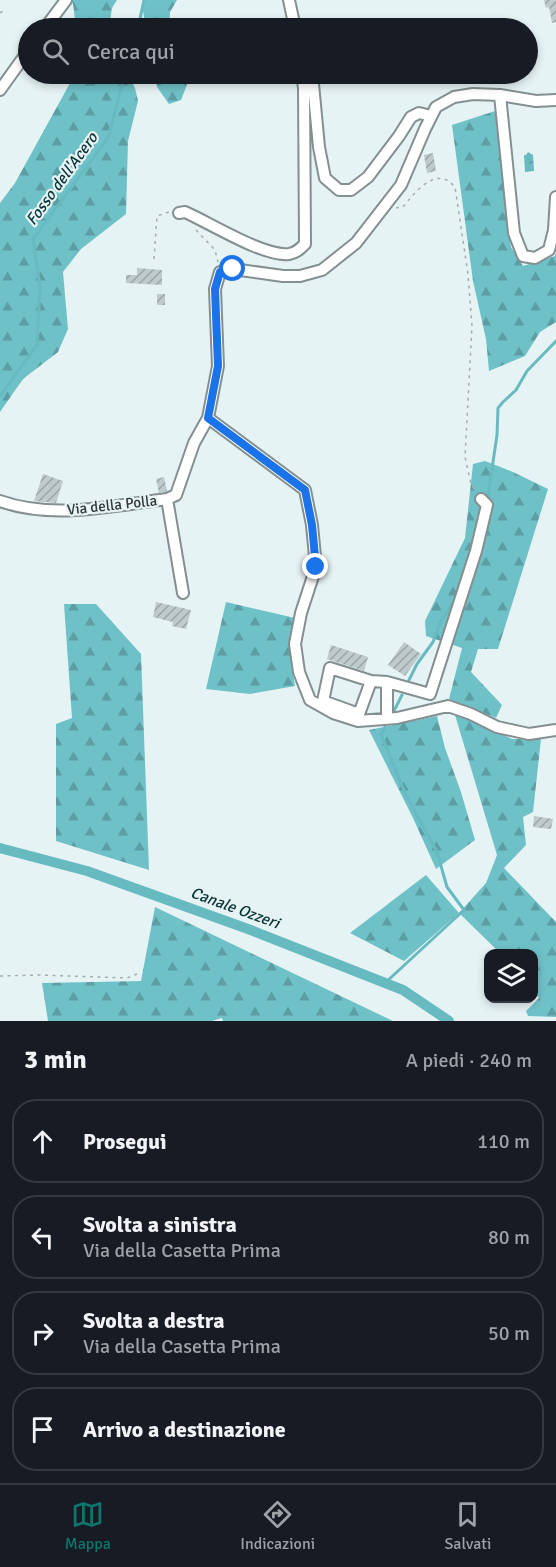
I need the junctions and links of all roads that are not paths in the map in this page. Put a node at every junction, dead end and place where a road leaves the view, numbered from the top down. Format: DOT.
graph roads {
  1 [pos="66,0"];
  2 [pos="289,0"];
  3 [pos="296,0"];
  4 [pos="52,18"];
  5 [pos="293,18"];
  6 [pos="299,18"];
  7 [pos="18,65"];
  8 [pos="303,84"];
  9 [pos="313,84"];
  10 [pos="0,90"];
  11 [pos="500,95"];
  12 [pos="556,100"];
  13 [pos="431,116"];
  14 [pos="556,196"];
  15 [pos="179,213"];
  16 [pos="208,418"];
  17 [pos="167,499"];
  18 [pos="481,499"];
  19 [pos="0,501"];
  20 [pos="183,593"];
  21 [pos="371,681"];
  22 [pos="387,682"];
  23 [pos="387,719"];
  24 [pos="556,727"];
  1 -- 4 [label="street"];
  2 -- 5 [label="street"];
  3 -- 6 [label="street"];
  7 -- 10 [label="street"];
  8 -- 15 [label="street"];
  9 -- 13 [label="street"];
  11 -- 12 [label="street"];
  11 -- 13 [label="street"];
  11 -- 14 [label="street"];
  13 -- 16 [label="street, Via della Polla"];
  16 -- 17 [label="street, Via della Polla"];
  16 -- 23 [label="street"];
  17 -- 19 [label="street, Via della Polla"];
  17 -- 20 [label="street"];
  18 -- 22 [label="street"];
  21 -- 21 [label="street"];
  21 -- 22 [label="street"];
  22 -- 23 [label="street"];
  23 -- 24 [label="street"];
}
